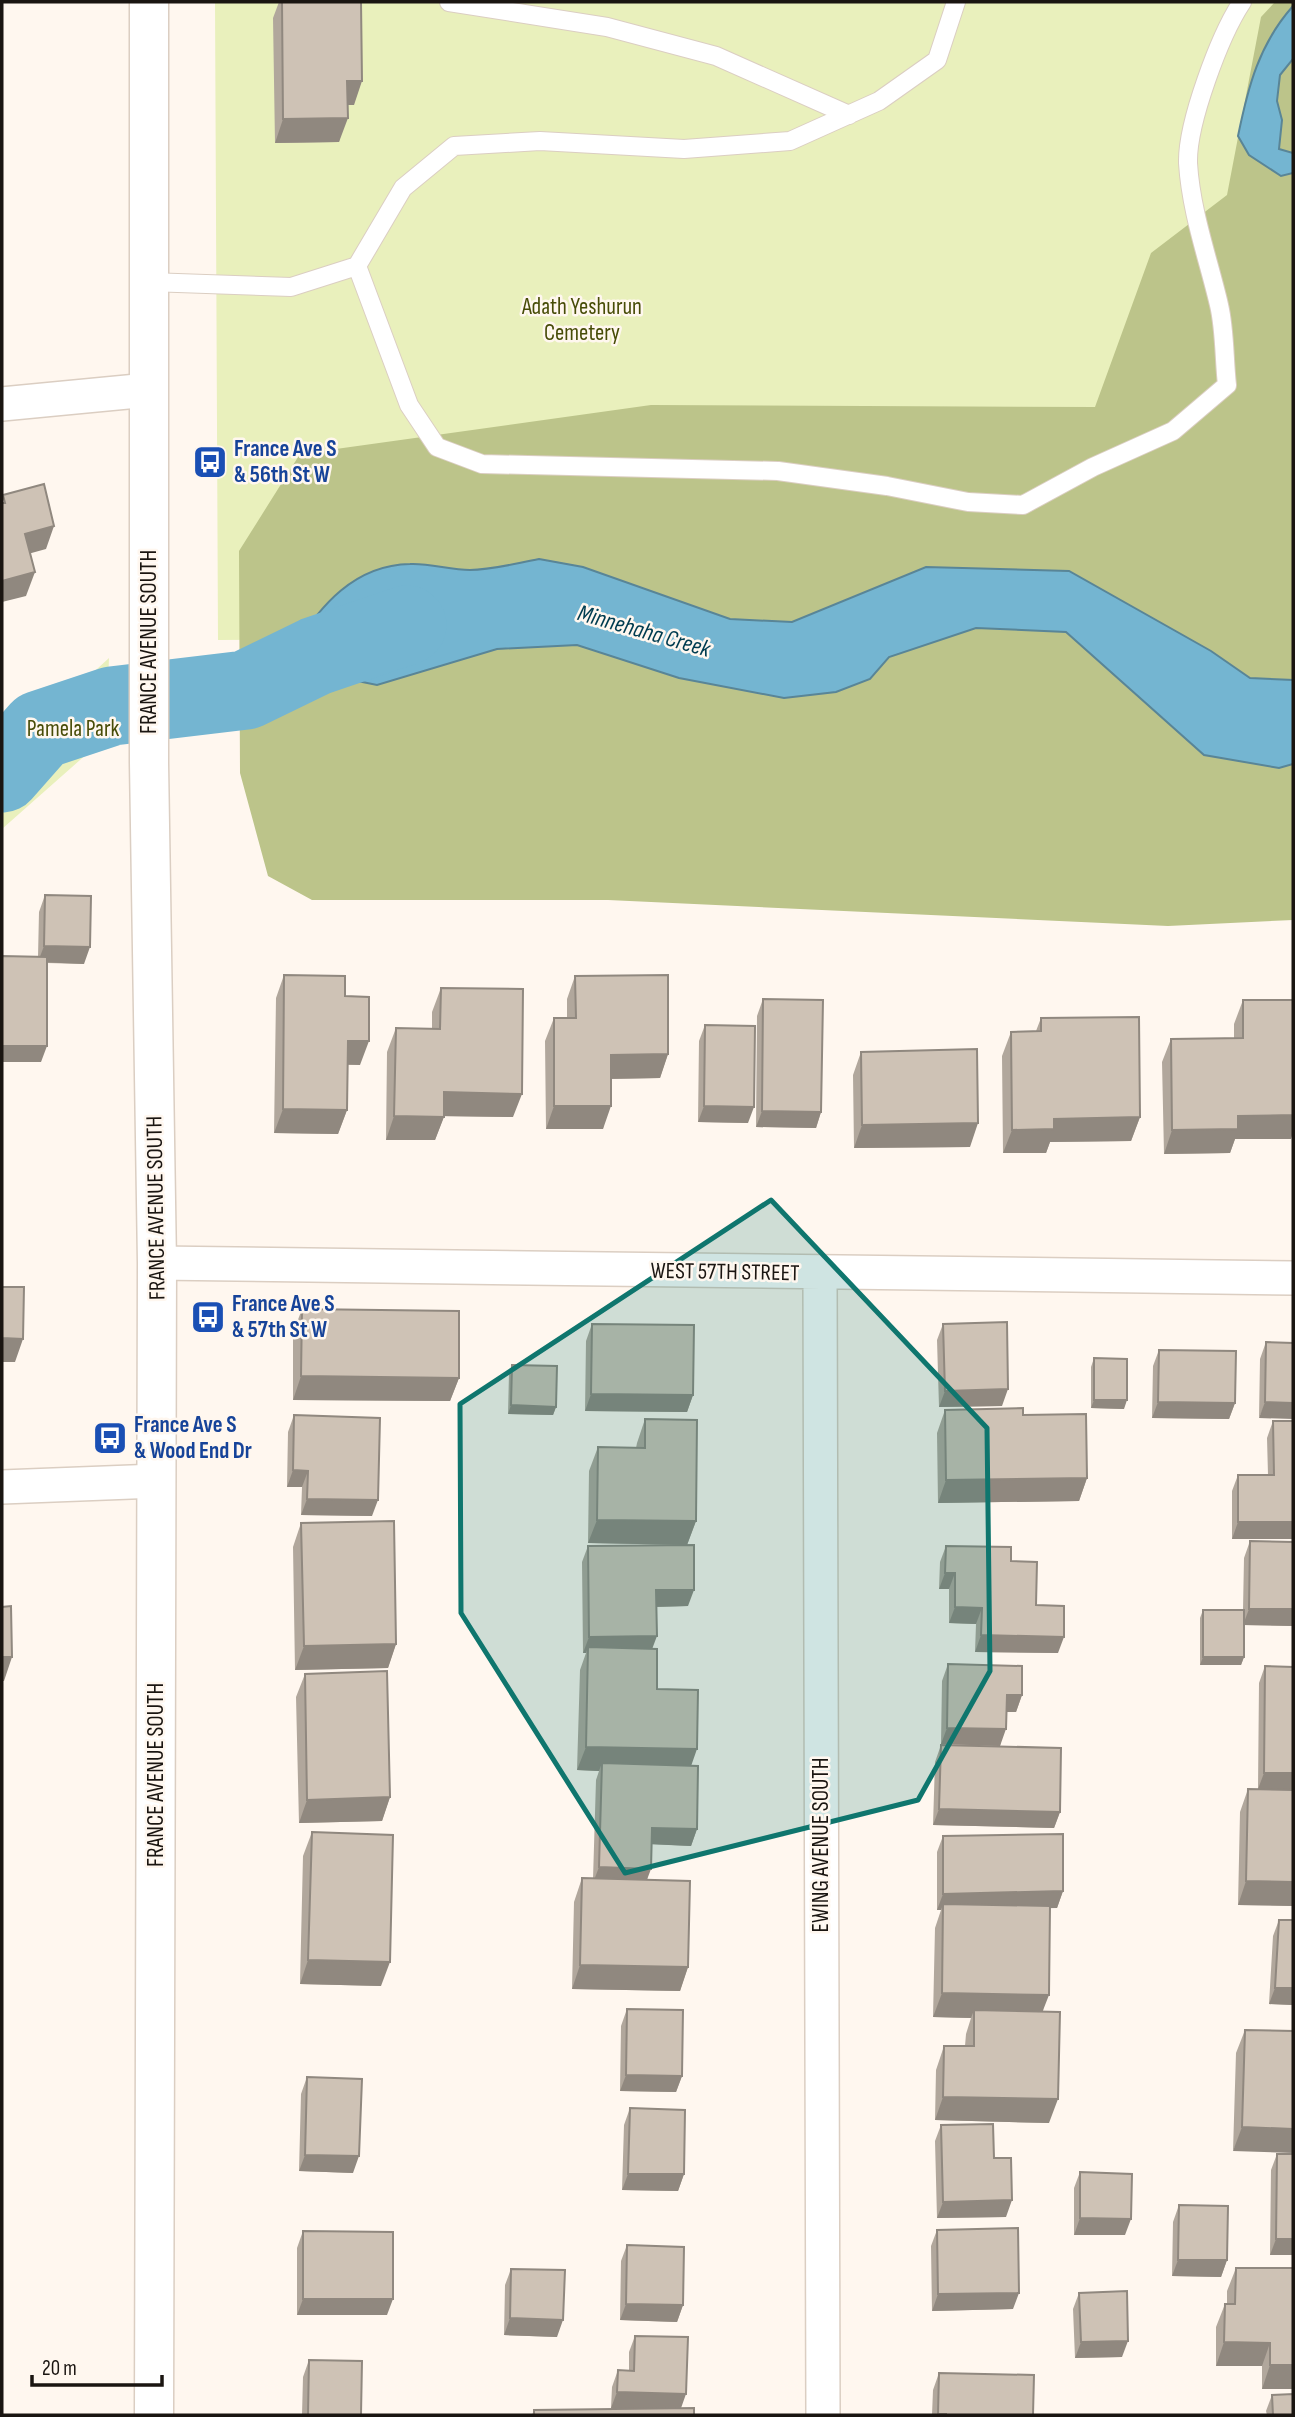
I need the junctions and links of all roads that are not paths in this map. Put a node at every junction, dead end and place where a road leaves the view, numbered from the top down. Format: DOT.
graph roads {
  1 [pos="149,2"];
  2 [pos="449,2"];
  3 [pos="956,2"];
  4 [pos="1242,2"];
  5 [pos="849,114"];
  6 [pos="357,266"];
  7 [pos="149,282"];
  8 [pos="148,390"];
  9 [pos="2,404"];
  10 [pos="158,1262"];
  11 [pos="820,1274"];
  12 [pos="1293,1278"];
  13 [pos="158,1481"];
  14 [pos="2,1487"];
  15 [pos="154,2415"];
  16 [pos="823,2415"];
  1 -- 7 [label="main road, FRANCE AVENUE SOUTH"];
  2 -- 5 [label="lane"];
  3 -- 5 [label="lane"];
  4 -- 6 [label="lane"];
  5 -- 6 [label="lane"];
  6 -- 7 [label="lane"];
  7 -- 8 [label="main road, FRANCE AVENUE SOUTH"];
  8 -- 9 [label="street"];
  8 -- 10 [label="main road, FRANCE AVENUE SOUTH"];
  10 -- 11 [label="street, WEST 57TH STREET"];
  10 -- 13 [label="main road, FRANCE AVENUE SOUTH"];
  11 -- 12 [label="street, WEST 57TH STREET"];
  11 -- 16 [label="street, EWING AVENUE SOUTH"];
  13 -- 14 [label="street"];
  13 -- 15 [label="main road, FRANCE AVENUE SOUTH"];
}
